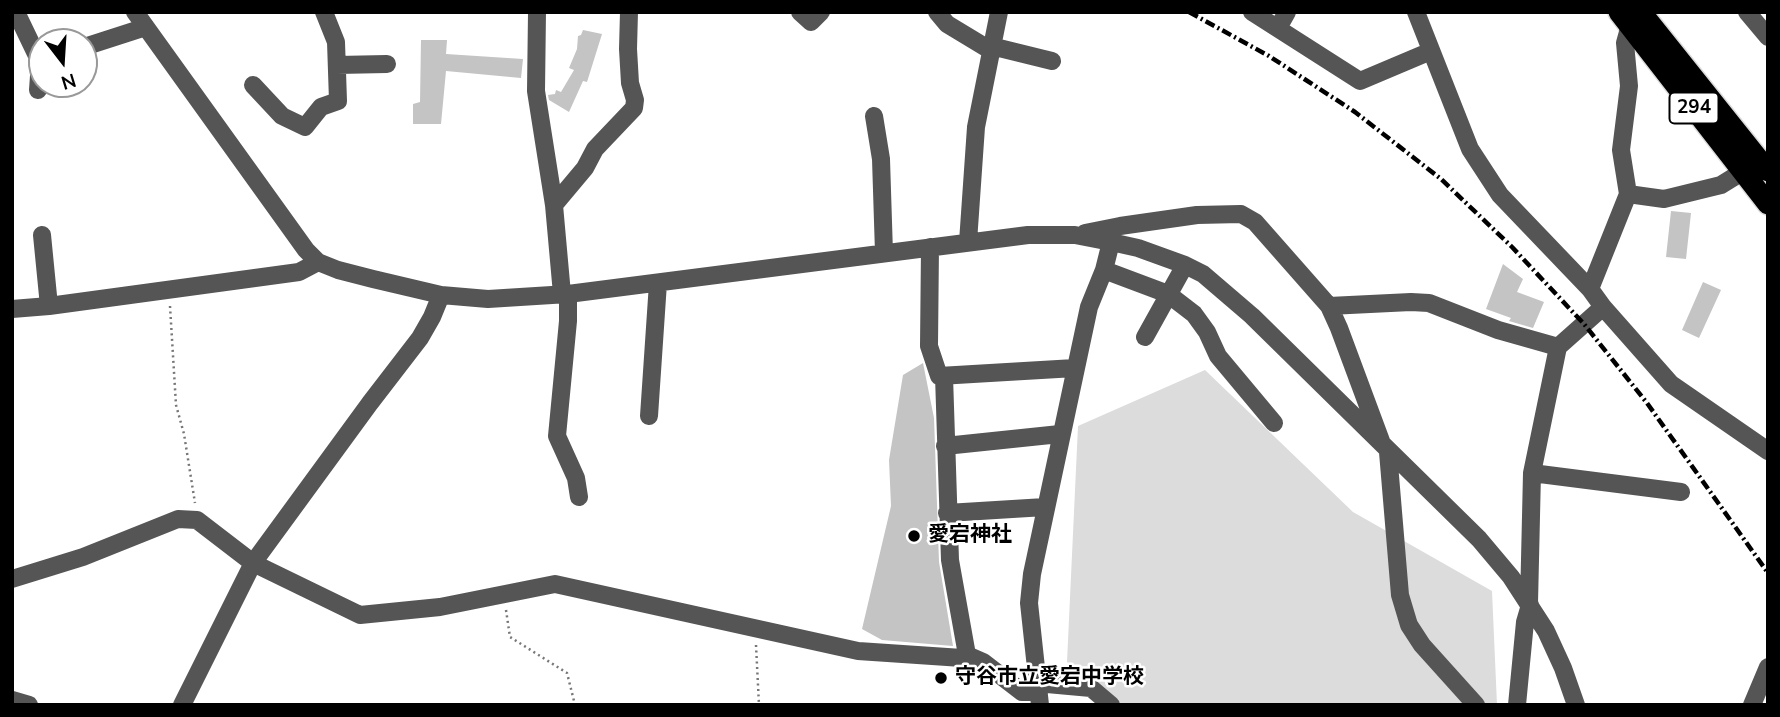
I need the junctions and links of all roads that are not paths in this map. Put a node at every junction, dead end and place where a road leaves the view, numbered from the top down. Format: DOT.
graph roads {
  1 [pos="16,12"];
  2 [pos="324,12"];
  3 [pos="537,12"];
  4 [pos="629,12"];
  5 [pos="800,12"];
  6 [pos="821,12"];
  7 [pos="937,12"];
  8 [pos="999,12"];
  9 [pos="1252,12"];
  10 [pos="1416,12"];
  11 [pos="1747,12"];
  12 [pos="142,17"];
  13 [pos="1630,17"];
  14 [pos="1283,20"];
  15 [pos="28,36"];
  16 [pos="1768,37"];
  17 [pos="98,40"];
  18 [pos="991,48"];
  19 [pos="1431,51"];
  20 [pos="1052,61"];
  21 [pos="387,64"];
  22 [pos="337,65"];
  23 [pos="253,85"];
  24 [pos="874,116"];
  25 [pos="1768,171"];
  26 [pos="1742,172"];
  27 [pos="1628,194"];
  28 [pos="1768,204"];
  29 [pos="554,205"];
  30 [pos="42,235"];
  31 [pos="1075,235"];
  32 [pos="968,242"];
  33 [pos="1111,242"];
  34 [pos="930,247"];
  35 [pos="884,253"];
  36 [pos="318,262"];
  37 [pos="1185,265"];
  38 [pos="1104,270"];
  39 [pos="658,283"];
  40 [pos="1590,289"];
  41 [pos="565,294"];
  42 [pos="1168,294"];
  43 [pos="441,295"];
  44 [pos="49,306"];
  45 [pos="1329,306"];
  46 [pos="1603,307"];
  47 [pos="12,309"];
  48 [pos="1145,337"];
  49 [pos="1558,347"];
  50 [pos="1075,368"];
  51 [pos="944,376"];
  52 [pos="649,416"];
  53 [pos="1274,422"];
  54 [pos="1060,434"];
  55 [pos="945,446"];
  56 [pos="1385,449"];
  57 [pos="1768,450"];
  58 [pos="1532,473"];
  59 [pos="1681,492"];
  60 [pos="579,496"];
  61 [pos="1045,507"];
  62 [pos="947,513"];
  63 [pos="253,563"];
  64 [pos="12,579"];
  65 [pos="1529,604"];
  66 [pos="967,655"];
  67 [pos="1768,667"];
  68 [pos="1038,693"];
  69 [pos="12,700"];
  70 [pos="29,705"];
  71 [pos="182,705"];
  72 [pos="1111,705"];
  73 [pos="1476,705"];
  74 [pos="1517,705"];
  75 [pos="1576,705"];
  76 [pos="1752,705"];
  1 -- 15 [label="street"];
  2 -- 22 [label="street"];
  3 -- 29 [label="street"];
  4 -- 29 [label="street"];
  5 -- 6 [label="street"];
  7 -- 18 [label="street"];
  8 -- 18 [label="street"];
  9 -- 14 [label="street"];
  10 -- 19 [label="street"];
  11 -- 16 [label="street"];
  12 -- 17 [label="street"];
  12 -- 36 [label="street"];
  13 -- 25 [label="highway, 294"];
  13 -- 26 [label="highway, 294"];
  13 -- 27 [label="street"];
  14 -- 19 [label="street"];
  18 -- 20 [label="street"];
  18 -- 32 [label="street"];
  19 -- 40 [label="street"];
  21 -- 22 [label="street"];
  22 -- 23 [label="street"];
  24 -- 35 [label="street"];
  26 -- 27 [label="street"];
  26 -- 28 [label="highway, 294"];
  27 -- 40 [label="street"];
  29 -- 41 [label="street"];
  30 -- 44 [label="street"];
  31 -- 32 [label="street"];
  31 -- 33 [label="street"];
  31 -- 45 [label="street"];
  32 -- 34 [label="street"];
  33 -- 37 [label="street"];
  33 -- 38 [label="street"];
  34 -- 35 [label="street"];
  34 -- 51 [label="street"];
  35 -- 39 [label="street"];
  36 -- 43 [label="street"];
  36 -- 44 [label="street"];
  37 -- 42 [label="street"];
  37 -- 56 [label="street"];
  38 -- 42 [label="street"];
  38 -- 50 [label="street"];
  39 -- 41 [label="street"];
  39 -- 52 [label="street"];
  40 -- 46 [label="street"];
  41 -- 43 [label="street"];
  41 -- 60 [label="street"];
  42 -- 48 [label="street"];
  42 -- 53 [label="street"];
  43 -- 63 [label="street"];
  44 -- 47 [label="street"];
  45 -- 49 [label="street"];
  45 -- 56 [label="street"];
  46 -- 49 [label="street"];
  46 -- 57 [label="street"];
  49 -- 58 [label="street"];
  50 -- 51 [label="street"];
  50 -- 54 [label="street"];
  51 -- 55 [label="street"];
  54 -- 55 [label="street"];
  54 -- 61 [label="street"];
  55 -- 62 [label="street"];
  56 -- 65 [label="street"];
  56 -- 73 [label="street"];
  58 -- 59 [label="street"];
  58 -- 65 [label="street"];
  61 -- 62 [label="street"];
  61 -- 68 [label="street"];
  62 -- 66 [label="street"];
  63 -- 64 [label="street"];
  63 -- 66 [label="street"];
  63 -- 71 [label="street"];
  65 -- 74 [label="street"];
  65 -- 75 [label="street"];
  66 -- 68 [label="street"];
  67 -- 76 [label="street"];
  68 -- 72 [label="street"];
  69 -- 70 [label="street"];
}
